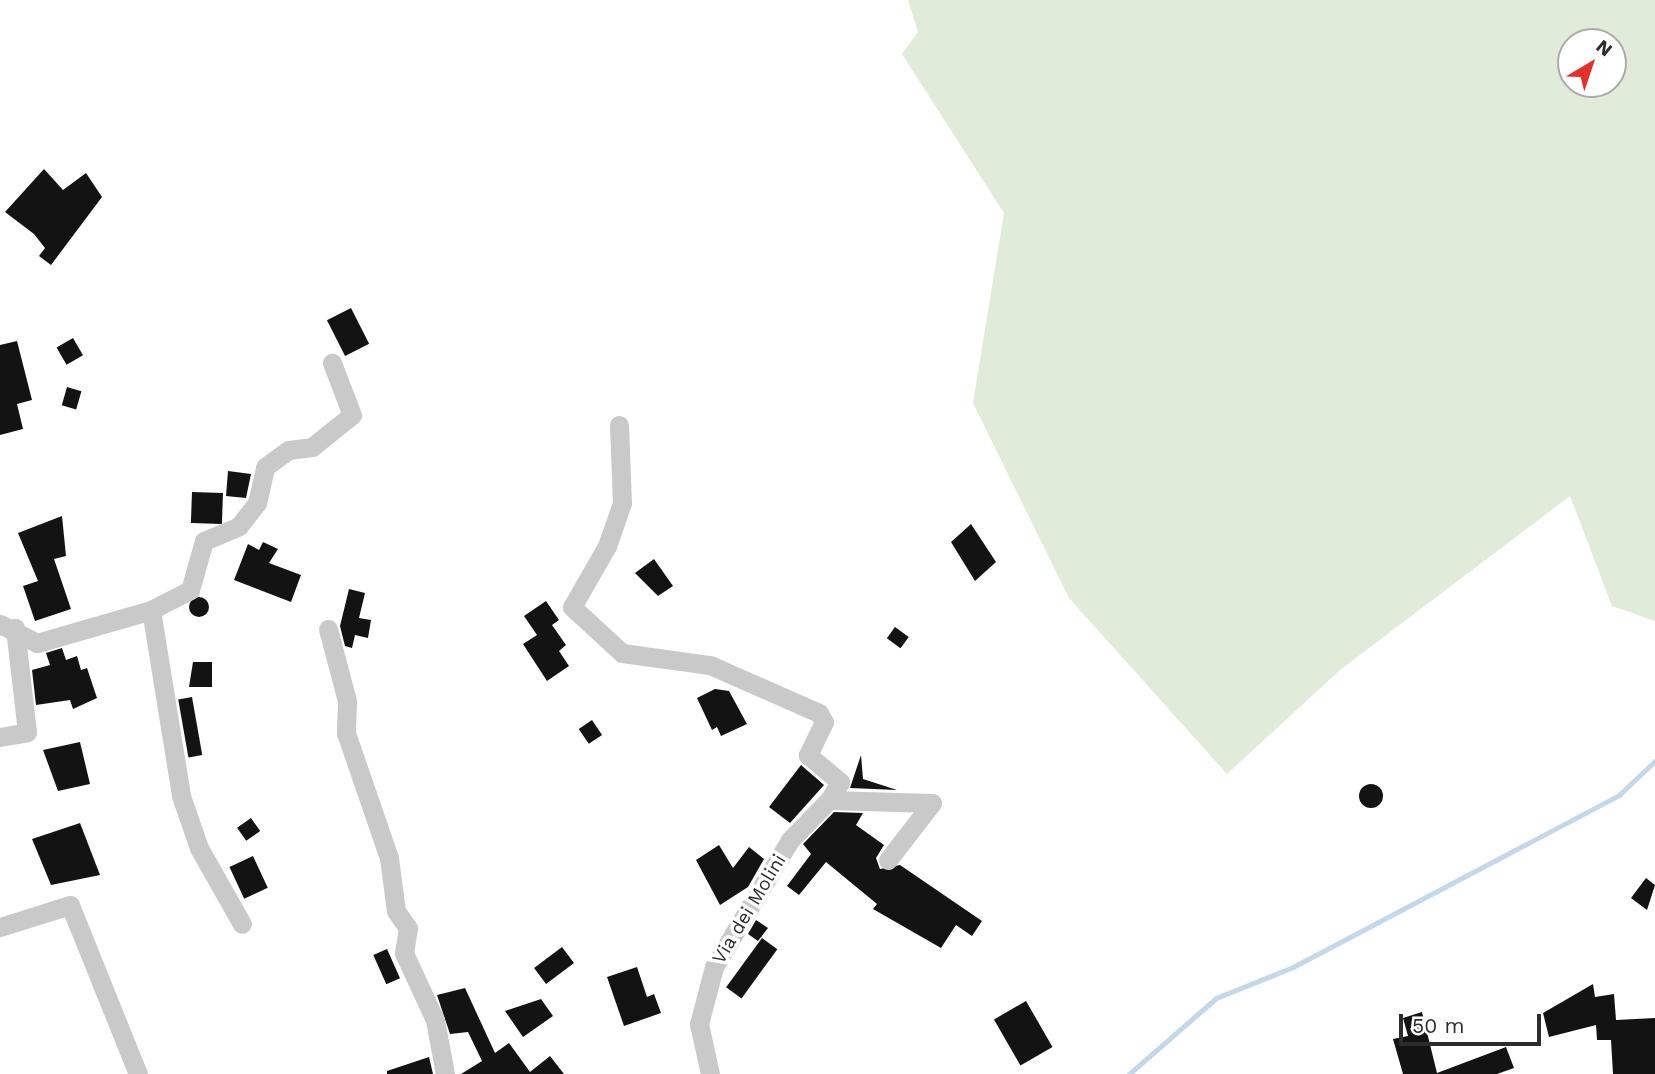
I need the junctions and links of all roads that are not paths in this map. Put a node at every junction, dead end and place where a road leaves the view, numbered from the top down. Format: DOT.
graph roads {
  1 [pos="332,363"];
  2 [pos="619,425"];
  3 [pos="151,610"];
  4 [pos="8,626"];
  5 [pos="328,629"];
  6 [pos="0,737"];
  7 [pos="829,800"];
  8 [pos="888,860"];
  9 [pos="242,924"];
  10 [pos="0,927"];
  11 [pos="138,1074"];
  12 [pos="445,1074"];
  13 [pos="710,1074"];
  1 -- 3 [label="street"];
  2 -- 7 [label="street"];
  3 -- 4 [label="street"];
  3 -- 9 [label="street"];
  4 -- 6 [label="street"];
  5 -- 12 [label="street"];
  7 -- 8 [label="street"];
  7 -- 13 [label="street, Via dei Molini"];
  10 -- 11 [label="street"];
}
